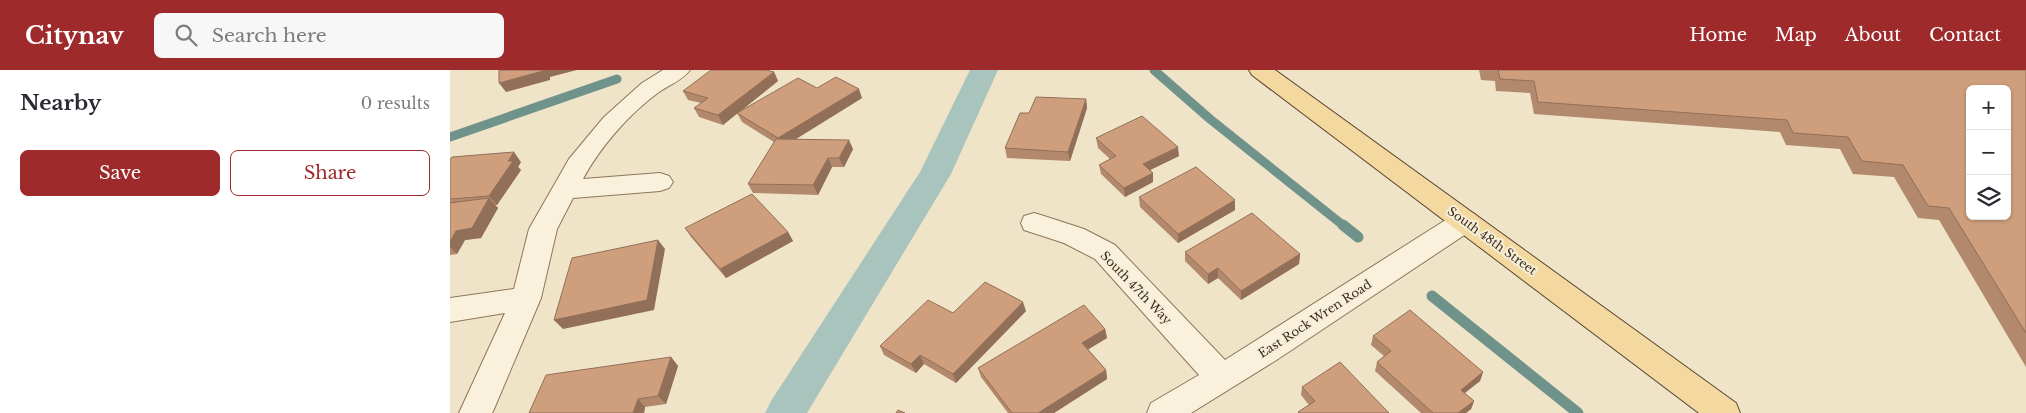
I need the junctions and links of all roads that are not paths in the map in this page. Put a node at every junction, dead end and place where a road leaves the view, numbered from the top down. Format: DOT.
graph roads {
  1 [pos="679,70"];
  2 [pos="1260,70"];
  3 [pos="660,182"];
  4 [pos="563,190"];
  5 [pos="1465,221"];
  6 [pos="1034,223"];
  7 [pos="526,298"];
  8 [pos="450,310"];
  9 [pos="1222,378"];
  10 [pos="474,413"];
  11 [pos="1163,413"];
  12 [pos="1724,413"];
  1 -- 4 [label="street"];
  2 -- 5 [label="main road, South 48th Street"];
  3 -- 4 [label="street"];
  4 -- 7 [label="street"];
  5 -- 9 [label="street, East Rock Wren Road"];
  5 -- 12 [label="main road, South 48th Street"];
  6 -- 9 [label="street, South 47th Way"];
  7 -- 8 [label="street"];
  7 -- 10 [label="street"];
  9 -- 11 [label="street, East Rock Wren Road"];
}
